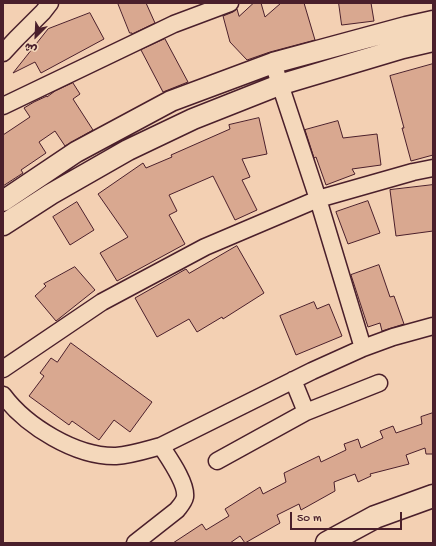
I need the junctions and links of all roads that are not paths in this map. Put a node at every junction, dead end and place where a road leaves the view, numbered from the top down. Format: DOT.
graph roads {
  1 [pos="50,3"];
  2 [pos="230,3"];
  3 [pos="433,22"];
  4 [pos="433,41"];
  5 [pos="3,53"];
  6 [pos="272,63"];
  7 [pos="279,84"];
  8 [pos="3,106"];
  9 [pos="433,168"];
  10 [pos="318,199"];
  11 [pos="3,201"];
  12 [pos="3,225"];
  13 [pos="433,326"];
  14 [pos="363,348"];
  15 [pos="3,369"];
  16 [pos="293,380"];
  17 [pos="379,383"];
  18 [pos="3,395"];
  19 [pos="306,412"];
  20 [pos="161,446"];
  21 [pos="217,461"];
  22 [pos="433,496"];
  23 [pos="433,511"];
  24 [pos="135,543"];
  25 [pos="327,543"];
  26 [pos="357,543"];
  1 -- 5 [label="street"];
  2 -- 8 [label="street"];
  3 -- 6 [label="street"];
  4 -- 7 [label="street"];
  6 -- 7 [label="street"];
  6 -- 11 [label="street"];
  7 -- 10 [label="street"];
  7 -- 12 [label="street"];
  9 -- 10 [label="street"];
  10 -- 14 [label="street"];
  10 -- 15 [label="street"];
  13 -- 14 [label="street"];
  14 -- 16 [label="street"];
  16 -- 19 [label="street"];
  16 -- 20 [label="street"];
  17 -- 19 [label="street"];
  18 -- 20 [label="street"];
  19 -- 21 [label="street"];
  20 -- 24 [label="street"];
  22 -- 25 [label="main road"];
  23 -- 26 [label="main road"];
}
